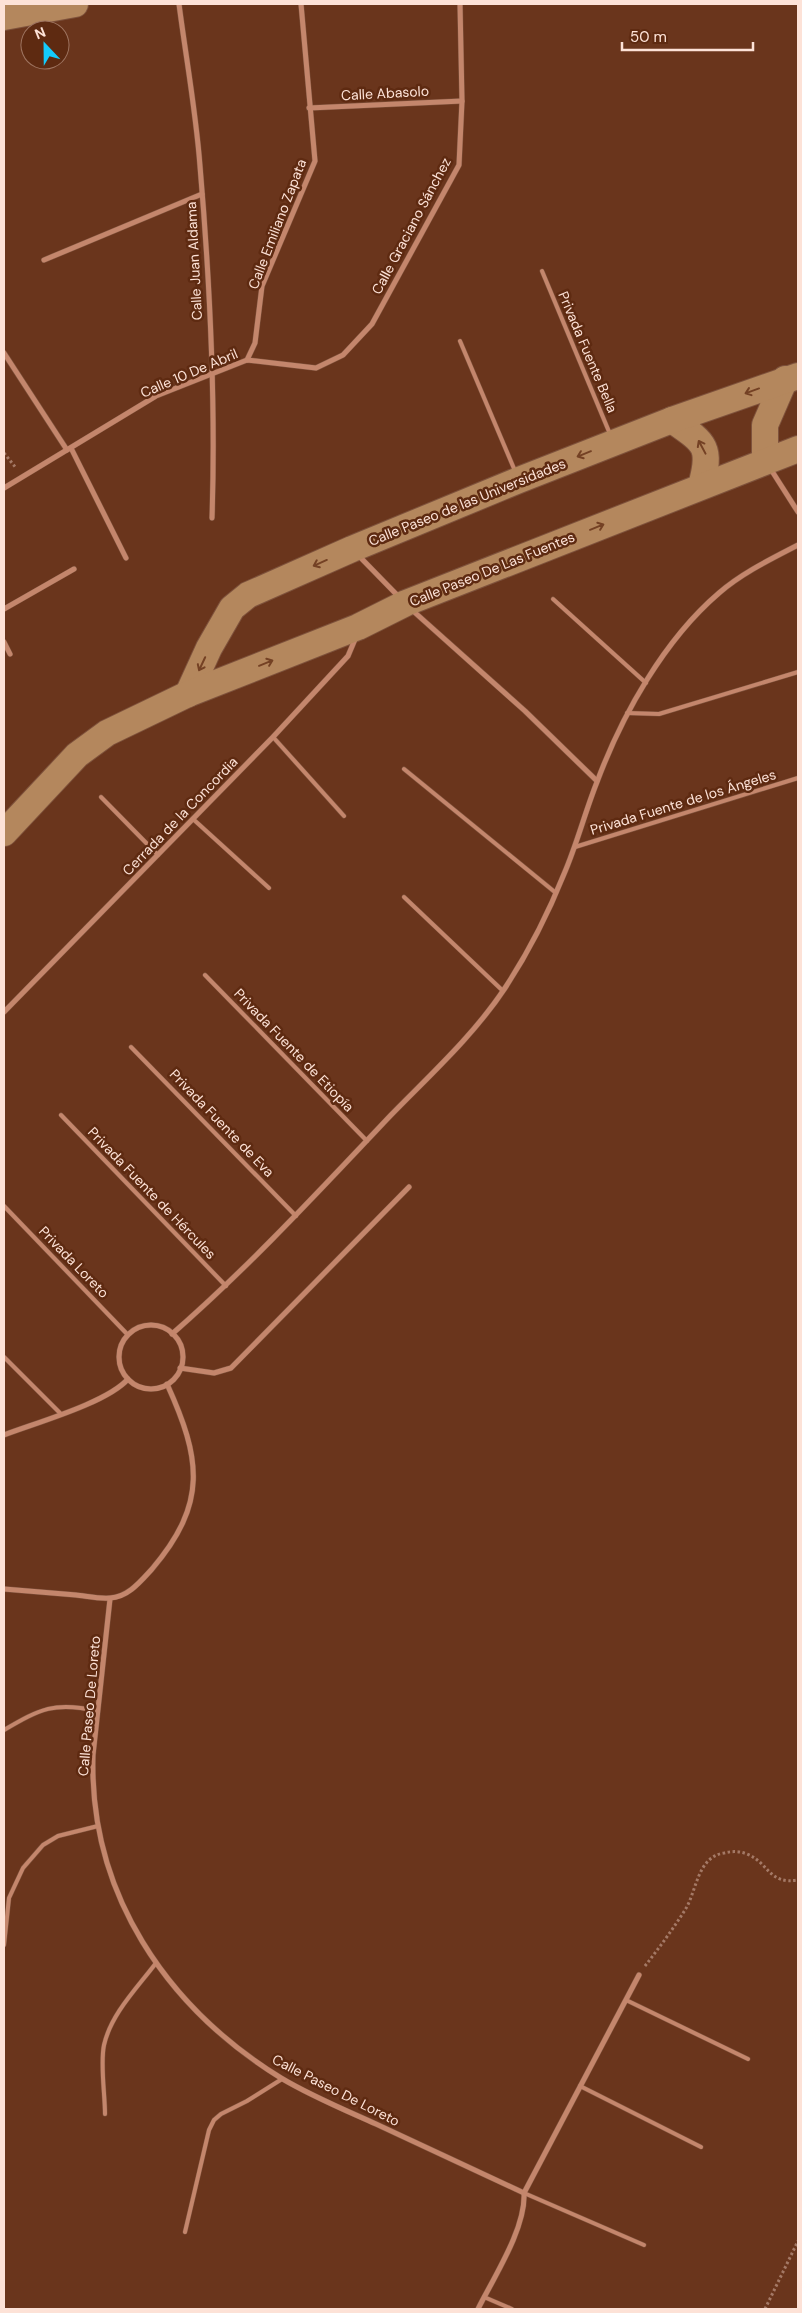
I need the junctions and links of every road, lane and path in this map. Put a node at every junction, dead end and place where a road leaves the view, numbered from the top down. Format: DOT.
graph roads {
  1 [pos="75,4"];
  2 [pos="179,4"];
  3 [pos="301,4"];
  4 [pos="460,4"];
  5 [pos="8,14"];
  6 [pos="462,101"];
  7 [pos="309,108"];
  8 [pos="202,194"];
  9 [pos="44,260"];
  10 [pos="542,271"];
  11 [pos="460,341"];
  12 [pos="4,353"];
  13 [pos="343,355"];
  14 [pos="247,360"];
  15 [pos="212,373"];
  16 [pos="791,377"];
  17 [pos="672,420"];
  18 [pos="613,443"];
  19 [pos="69,449"];
  20 [pos="798,449"];
  21 [pos="4,453"];
  22 [pos="766,461"];
  23 [pos="23,477"];
  24 [pos="519,480"];
  25 [pos="701,486"];
  26 [pos="4,488"];
  27 [pos="798,512"];
  28 [pos="212,518"];
  29 [pos="798,545"];
  30 [pos="352,549"];
  31 [pos="126,558"];
  32 [pos="74,569"];
  33 [pos="553,599"];
  34 [pos="406,603"];
  35 [pos="4,609"];
  36 [pos="358,627"];
  37 [pos="4,642"];
  38 [pos="10,654"];
  39 [pos="798,672"];
  40 [pos="646,683"];
  41 [pos="188,694"];
  42 [pos="627,713"];
  43 [pos="273,737"];
  44 [pos="404,769"];
  45 [pos="798,778"];
  46 [pos="597,782"];
  47 [pos="101,797"];
  48 [pos="344,816"];
  49 [pos="193,819"];
  50 [pos="4,832"];
  51 [pos="575,847"];
  52 [pos="158,855"];
  53 [pos="269,888"];
  54 [pos="556,893"];
  55 [pos="404,897"];
  56 [pos="205,975"];
  57 [pos="503,990"];
  58 [pos="4,1012"];
  59 [pos="131,1046"];
  60 [pos="61,1115"];
  61 [pos="367,1141"];
  62 [pos="409,1187"];
  63 [pos="4,1206"];
  64 [pos="296,1216"];
  65 [pos="226,1287"];
  66 [pos="172,1334"];
  67 [pos="128,1335"];
  68 [pos="4,1357"];
  69 [pos="180,1368"];
  70 [pos="128,1379"];
  71 [pos="167,1384"];
  72 [pos="60,1414"];
  73 [pos="4,1436"];
  74 [pos="4,1589"];
  75 [pos="110,1598"];
  76 [pos="97,1711"];
  77 [pos="4,1730"];
  78 [pos="98,1826"];
  79 [pos="798,1880"];
  80 [pos="4,1945"];
  81 [pos="156,1963"];
  82 [pos="638,1976"];
  83 [pos="626,2000"];
  84 [pos="748,2059"];
  85 [pos="282,2078"];
  86 [pos="580,2086"];
  87 [pos="105,2114"];
  88 [pos="701,2147"];
  89 [pos="524,2193"];
  90 [pos="185,2232"];
  91 [pos="798,2240"];
  92 [pos="644,2245"];
  93 [pos="484,2297"];
  94 [pos="478,2309"];
  95 [pos="512,2309"];
  96 [pos="765,2309"];
  1 -- 5 [label="street"];
  2 -- 8 [label="street, Calle Juan Aldama"];
  3 -- 7 [label="street, Calle Emiliano Zapata"];
  4 -- 6 [label="street, Calle Graciano Sánchez"];
  6 -- 7 [label="street, Calle Abasolo"];
  6 -- 13 [label="street, Calle Graciano Sánchez"];
  7 -- 14 [label="street, Calle Emiliano Zapata"];
  8 -- 9 [label="street"];
  8 -- 15 [label="street, Calle Juan Aldama"];
  10 -- 18 [label="lane, Privada Fuente Bella"];
  11 -- 24 [label="lane"];
  12 -- 19 [label="street"];
  13 -- 14 [label="street, Calle 10 De Abril"];
  14 -- 15 [label="street, Calle 10 De Abril"];
  15 -- 19 [label="street, Calle 10 De Abril"];
  15 -- 28 [label="street, Calle Juan Aldama"];
  16 -- 17 [label="street, Calle Paseo de las Universidades, one-way"];
  16 -- 22 [label="street"];
  17 -- 18 [label="street, Calle Paseo de las Universidades"];
  25 -- 17 [label="street, one-way"];
  18 -- 24 [label="street, Calle Paseo de las Universidades, one-way"];
  19 -- 23 [label="street, Calle 10 De Abril"];
  19 -- 31 [label="street"];
  20 -- 22 [label="street, Calle Paseo De Las Fuentes"];
  21 -- 23 [label="path"];
  22 -- 25 [label="street, Calle Paseo De Las Fuentes"];
  22 -- 27 [label="street"];
  23 -- 26 [label="street, Calle 10 De Abril"];
  24 -- 30 [label="street, Calle Paseo de las Universidades"];
  34 -- 25 [label="street, Calle Paseo De Las Fuentes, one-way"];
  29 -- 40 [label="street"];
  30 -- 34 [label="street"];
  30 -- 41 [label="street, Calle Paseo de las Universidades, one-way"];
  32 -- 35 [label="street"];
  33 -- 40 [label="lane"];
  34 -- 36 [label="street, Calle Paseo De Las Fuentes"];
  34 -- 46 [label="street"];
  41 -- 36 [label="street, Calle Paseo De Las Fuentes, one-way"];
  36 -- 43 [label="street, Cerrada de la Concordia"];
  37 -- 38 [label="street"];
  39 -- 42 [label="lane"];
  40 -- 42 [label="street"];
  41 -- 50 [label="street, Calle Paseo De Las Fuentes"];
  42 -- 46 [label="street"];
  43 -- 48 [label="lane"];
  43 -- 49 [label="street, Cerrada de la Concordia"];
  44 -- 54 [label="lane"];
  45 -- 51 [label="lane, Privada Fuente de los Ángeles"];
  46 -- 51 [label="street"];
  47 -- 52 [label="lane"];
  49 -- 52 [label="street, Cerrada de la Concordia"];
  49 -- 53 [label="lane"];
  51 -- 54 [label="street"];
  52 -- 58 [label="street, Cerrada de la Concordia"];
  54 -- 57 [label="street"];
  55 -- 57 [label="lane"];
  56 -- 61 [label="lane, Privada Fuente de Etiopía"];
  57 -- 61 [label="street"];
  59 -- 64 [label="lane, Privada Fuente de Eva"];
  60 -- 65 [label="lane, Privada Fuente de Hércules"];
  61 -- 64 [label="street"];
  62 -- 69 [label="street"];
  63 -- 67 [label="lane, Privada Loreto"];
  64 -- 65 [label="street"];
  65 -- 66 [label="street"];
  66 -- 67 [label="street"];
  66 -- 69 [label="street"];
  67 -- 70 [label="street"];
  68 -- 72 [label="lane"];
  69 -- 71 [label="street"];
  70 -- 71 [label="street"];
  70 -- 72 [label="street"];
  71 -- 75 [label="street"];
  72 -- 73 [label="street"];
  74 -- 75 [label="street"];
  75 -- 76 [label="street, Calle Paseo De Loreto"];
  76 -- 77 [label="lane"];
  76 -- 78 [label="street, Calle Paseo De Loreto"];
  78 -- 80 [label="lane"];
  78 -- 81 [label="street, Calle Paseo De Loreto"];
  79 -- 82 [label="path"];
  81 -- 85 [label="street, Calle Paseo De Loreto"];
  81 -- 87 [label="lane"];
  82 -- 83 [label="street"];
  83 -- 84 [label="lane"];
  83 -- 86 [label="street"];
  85 -- 89 [label="street, Calle Paseo De Loreto"];
  85 -- 90 [label="lane"];
  86 -- 88 [label="lane"];
  86 -- 89 [label="street"];
  89 -- 92 [label="lane"];
  89 -- 93 [label="street"];
  91 -- 96 [label="path"];
  93 -- 94 [label="street"];
  93 -- 95 [label="lane"];
}
